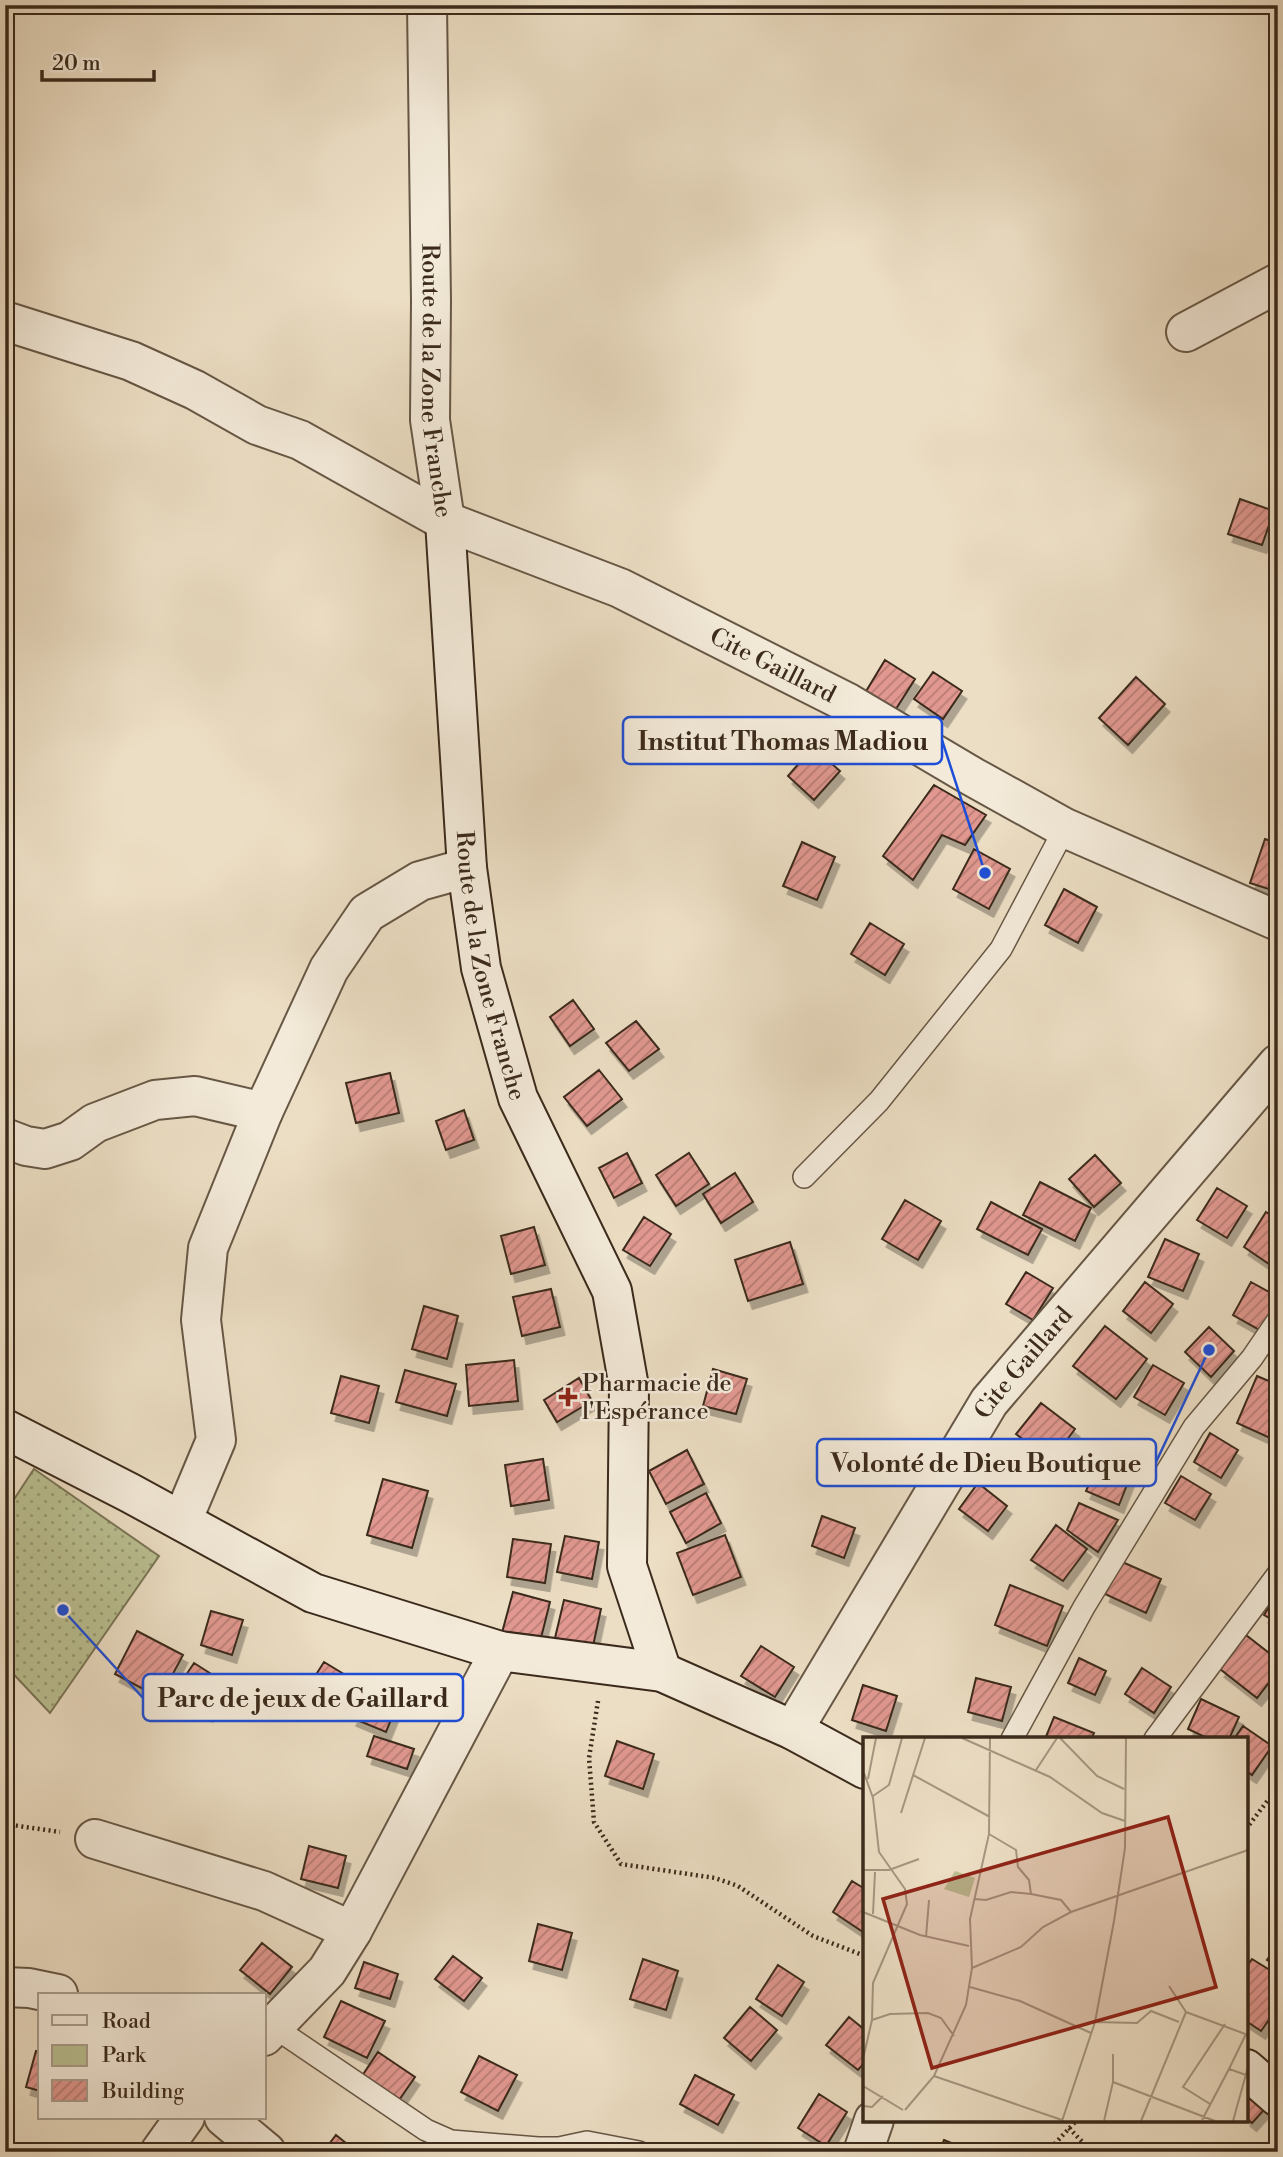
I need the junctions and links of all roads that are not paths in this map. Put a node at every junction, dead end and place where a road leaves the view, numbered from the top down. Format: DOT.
graph roads {
  1 [pos="427,5"];
  2 [pos="1278,283"];
  3 [pos="5,321"];
  4 [pos="1186,332"];
  5 [pos="445,521"];
  6 [pos="1065,828"];
  7 [pos="467,868"];
  8 [pos="1278,921"];
  9 [pos="1278,1064"];
  10 [pos="263,1112"];
  11 [pos="5,1138"];
  12 [pos="804,1177"];
  13 [pos="1278,1320"];
  14 [pos="5,1429"];
  15 [pos="183,1521"];
  16 [pos="1278,1574"];
  17 [pos="500,1651"];
  18 [pos="662,1672"];
  19 [pos="793,1730"];
  20 [pos="1013,1737"];
  21 [pos="1156,1737"];
  22 [pos="863,1768"];
  23 [pos="94,1839"];
  24 [pos="352,1931"];
  25 [pos="5,1987"];
  26 [pos="53,1993"];
  27 [pos="269,2031"];
  28 [pos="1248,2070"];
  29 [pos="1278,2097"];
  30 [pos="184,2118"];
  31 [pos="225,2118"];
  32 [pos="873,2122"];
  33 [pos="160,2152"];
  34 [pos="265,2152"];
  35 [pos="639,2152"];
  36 [pos="863,2152"];
  1 -- 5 [label="street, Route de la Zone Franche"];
  2 -- 4 [label="street"];
  3 -- 5 [label="street, Cite Gaillard"];
  5 -- 6 [label="street, Cite Gaillard"];
  5 -- 7 [label="street, Route de la Zone Franche"];
  6 -- 8 [label="street, Cite Gaillard"];
  6 -- 12 [label="lane"];
  7 -- 10 [label="street"];
  7 -- 18 [label="street, Route de la Zone Franche"];
  9 -- 19 [label="street, Cite Gaillard"];
  10 -- 11 [label="street"];
  10 -- 15 [label="street"];
  13 -- 20 [label="lane"];
  14 -- 15 [label="street"];
  15 -- 17 [label="street"];
  16 -- 21 [label="lane"];
  17 -- 18 [label="street"];
  17 -- 24 [label="street"];
  18 -- 19 [label="street"];
  19 -- 22 [label="street"];
  23 -- 24 [label="street"];
  24 -- 27 [label="street"];
  25 -- 26 [label="street"];
  27 -- 35 [label="lane"];
  28 -- 29 [label="street"];
  30 -- 33 [label="street"];
  31 -- 34 [label="street"];
  32 -- 36 [label="street"];
}
